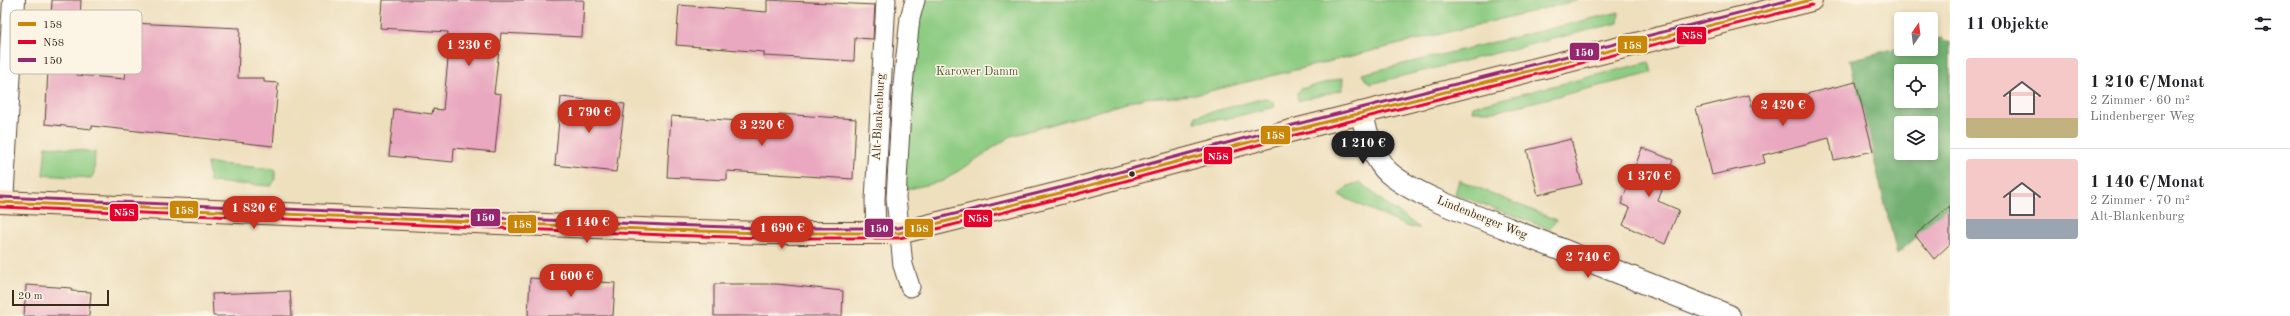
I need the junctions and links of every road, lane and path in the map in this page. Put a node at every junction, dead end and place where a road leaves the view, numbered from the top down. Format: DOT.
graph roads {
  1 [pos="14,0"];
  2 [pos="886,0"];
  3 [pos="915,0"];
  4 [pos="1811,0"];
  5 [pos="13,10"];
  6 [pos="10,62"];
  7 [pos="1360,114"];
  8 [pos="1,202"];
  9 [pos="899,233"];
  10 [pos="876,234"];
  11 [pos="910,288"];
  12 [pos="1729,316"];
  1 -- 5 [label="street"];
  2 -- 10 [label="lane, Alt-Blankenburg"];
  3 -- 9 [label="lane"];
  4 -- 7 [label="main road"];
  6 -- 8 [label="street"];
  7 -- 9 [label="main road"];
  7 -- 12 [label="street, Lindenberger Weg"];
  8 -- 10 [label="main road"];
  9 -- 10 [label="main road"];
  9 -- 11 [label="lane"];
}
